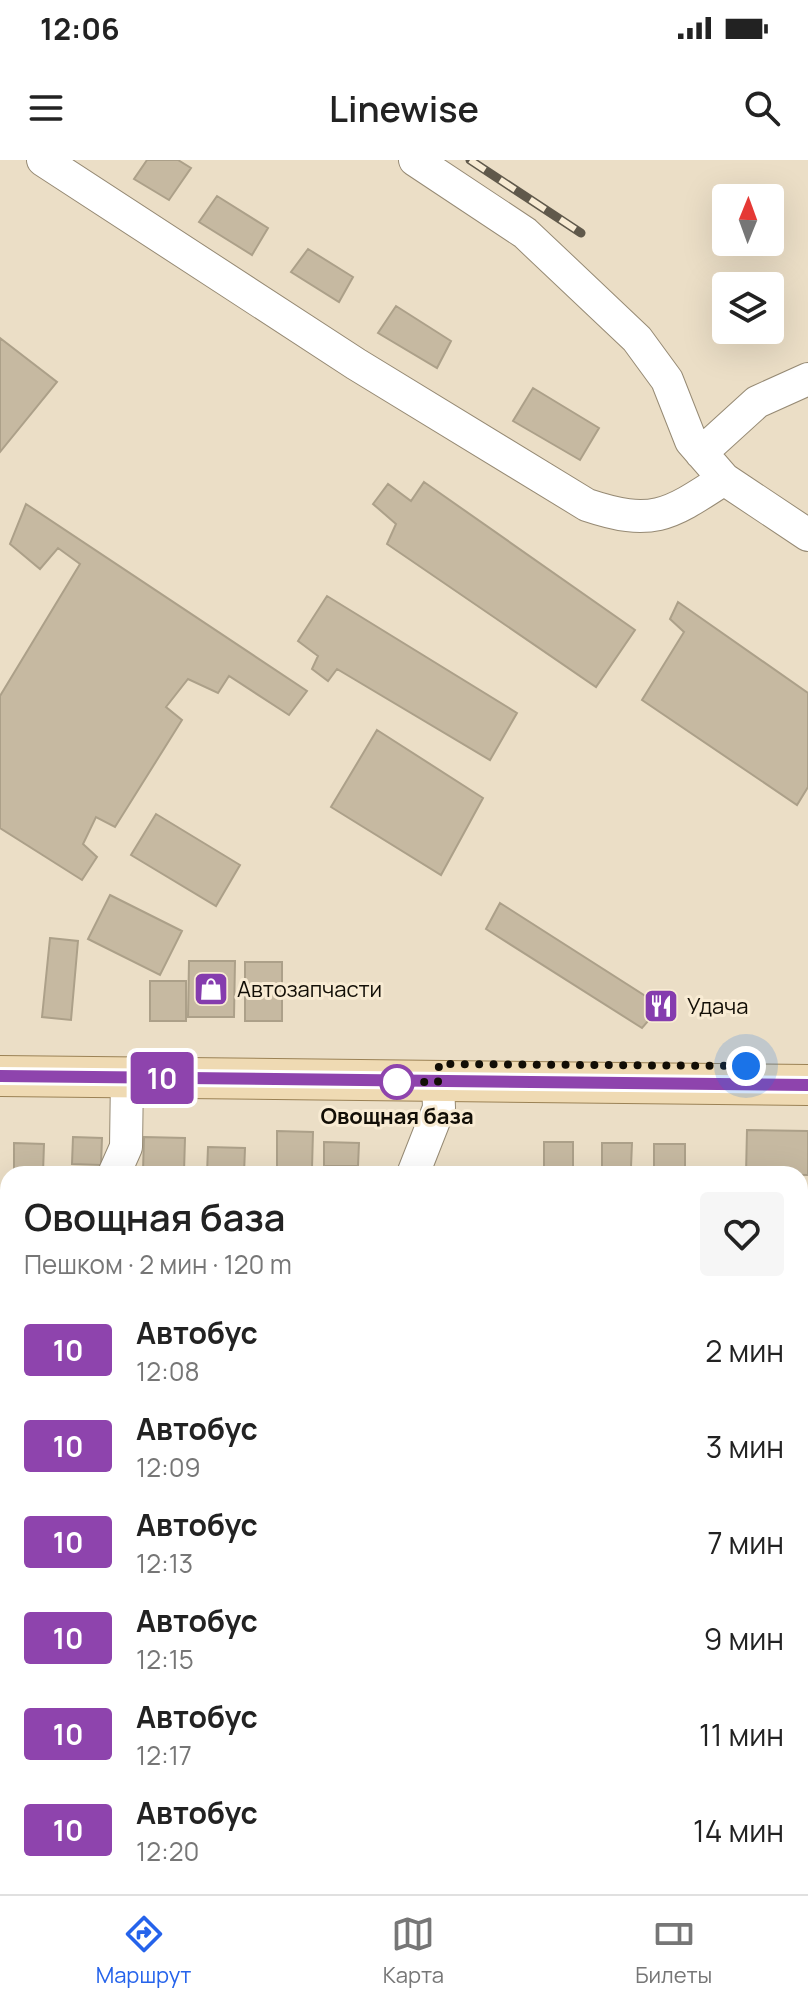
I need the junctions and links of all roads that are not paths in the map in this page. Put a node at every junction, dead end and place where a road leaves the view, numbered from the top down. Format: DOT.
graph roads {
  1 [pos="43,160"];
  2 [pos="415,160"];
  3 [pos="808,379"];
  4 [pos="701,453"];
  5 [pos="724,479"];
  6 [pos="808,535"];
  7 [pos="0,1059"];
  8 [pos="808,1067"];
  9 [pos="127,1069"];
  10 [pos="438,1073"];
  11 [pos="0,1076"];
  12 [pos="808,1085"];
  13 [pos="118,1166"];
  14 [pos="416,1166"];
  1 -- 5 [label="street"];
  2 -- 4 [label="street"];
  3 -- 4 [label="street"];
  4 -- 5 [label="street"];
  5 -- 6 [label="street"];
  7 -- 9 [label="main road"];
  8 -- 10 [label="main road"];
  9 -- 10 [label="main road"];
  9 -- 11 [label="main road"];
  9 -- 13 [label="street"];
  10 -- 12 [label="main road"];
  10 -- 14 [label="street"];
}
